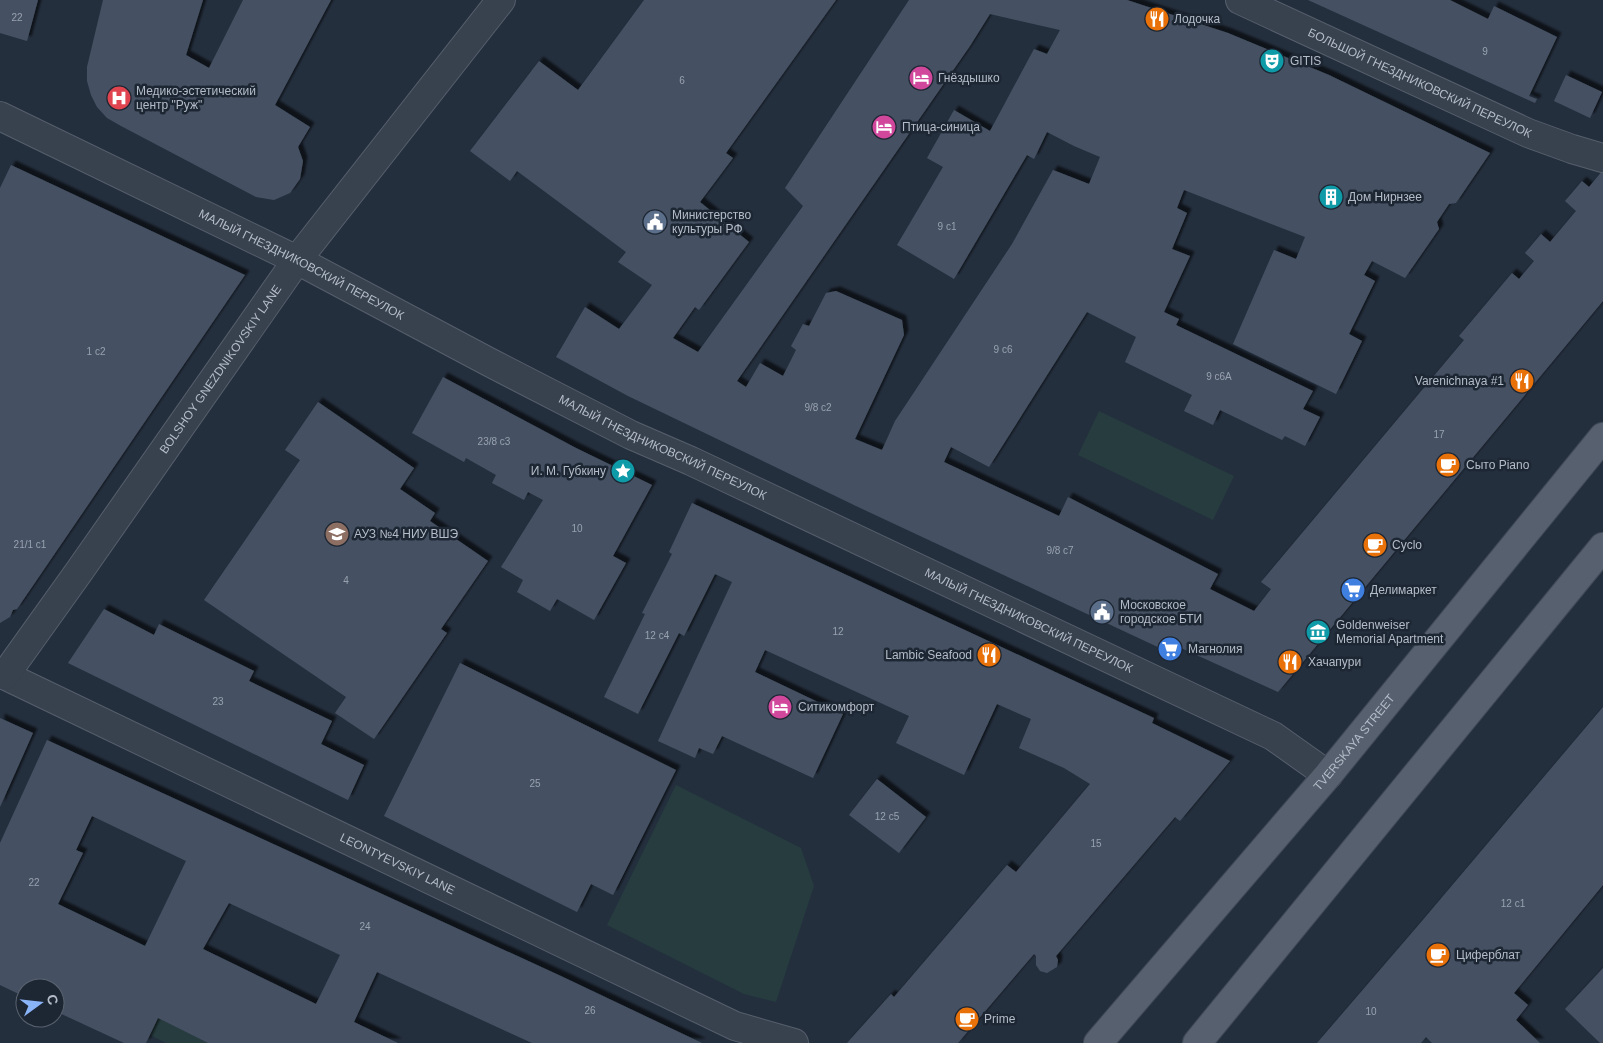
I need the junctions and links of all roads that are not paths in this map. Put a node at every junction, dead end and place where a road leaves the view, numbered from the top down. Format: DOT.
graph roads {
  1 [pos="501,0"];
  2 [pos="1240,0"];
  3 [pos="0,116"];
  4 [pos="1603,158"];
  5 [pos="297,260"];
  6 [pos="1603,437"];
  7 [pos="1603,547"];
  8 [pos="2,674"];
  9 [pos="1328,774"];
  10 [pos="794,1043"];
  11 [pos="1098,1043"];
  12 [pos="1196,1043"];
  1 -- 5 [label="street, BOLSHOY GNEZDNIKOVSKIY LANE"];
  2 -- 4 [label="street, БОЛЬШОЙ ГНЕЗДНИКОВСКИЙ ПЕРЕУЛОК"];
  3 -- 5 [label="street, МАЛЫЙ ГНЕЗДНИКОВСКИЙ ПЕРЕУЛОК"];
  5 -- 8 [label="street, BOLSHOY GNEZDNIKOVSKIY LANE"];
  5 -- 9 [label="street, МАЛЫЙ ГНЕЗДНИКОВСКИЙ ПЕРЕУЛОК"];
  6 -- 9 [label="main road, TVERSKAYA STREET"];
  7 -- 12 [label="main road"];
  8 -- 10 [label="street, LEONTYEVSKIY LANE"];
  9 -- 11 [label="main road, TVERSKAYA STREET"];
}
